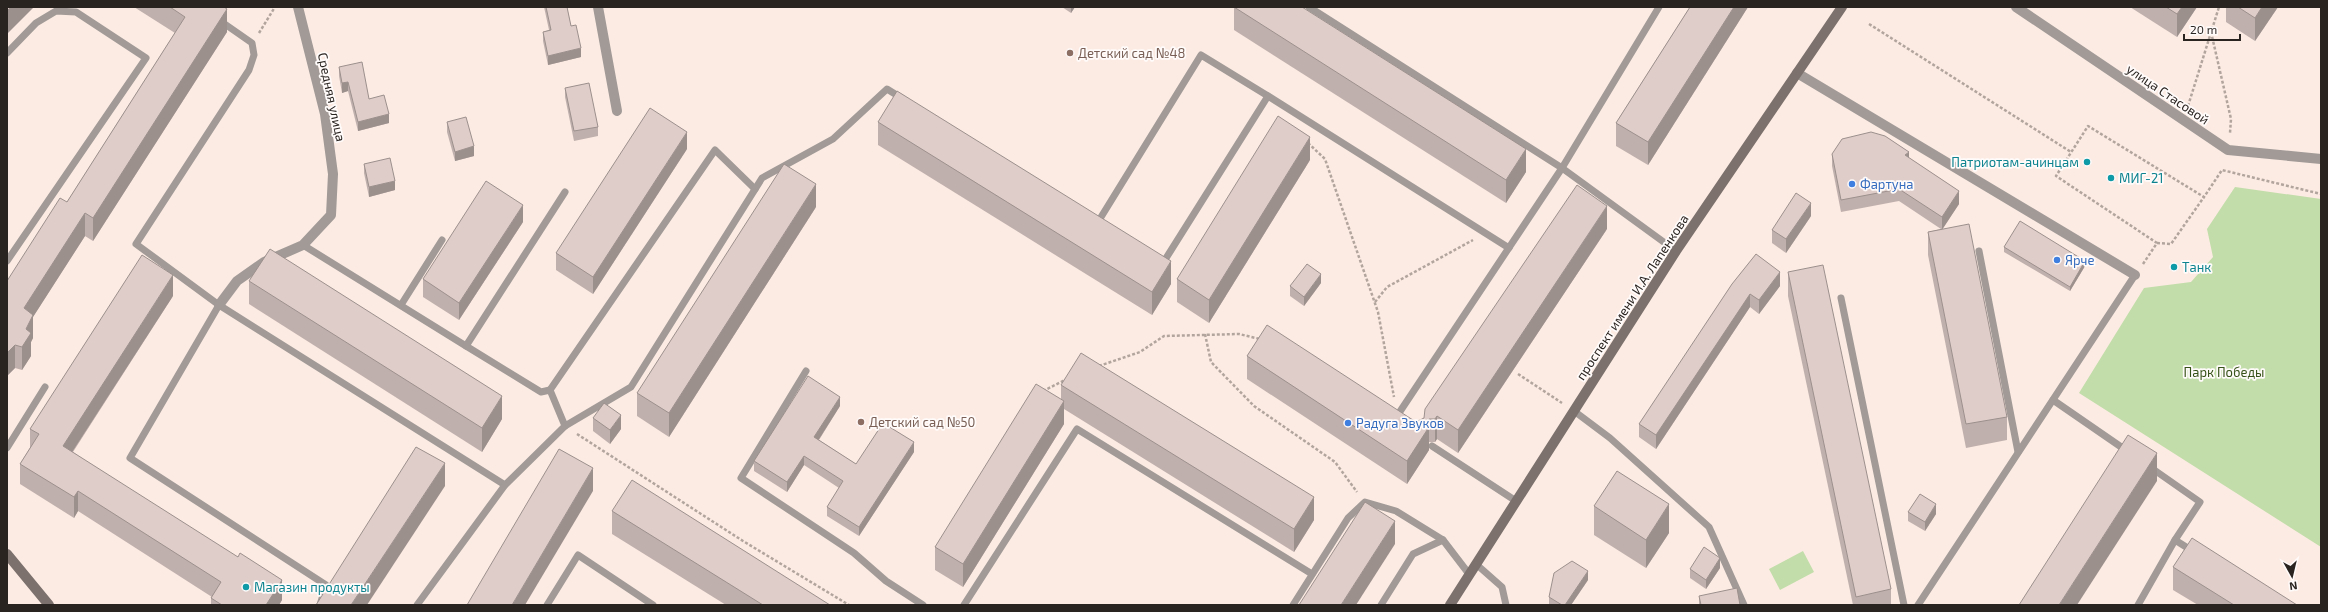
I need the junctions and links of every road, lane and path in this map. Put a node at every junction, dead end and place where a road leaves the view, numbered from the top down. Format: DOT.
graph roads {
  1 [pos="275,7"];
  2 [pos="298,7"];
  3 [pos="598,7"];
  4 [pos="1309,7"];
  5 [pos="1659,7"];
  6 [pos="1842,7"];
  7 [pos="2016,7"];
  8 [pos="2219,7"];
  9 [pos="212,16"];
  10 [pos="1869,24"];
  11 [pos="2211,32"];
  12 [pos="252,44"];
  13 [pos="7,53"];
  14 [pos="1797,73"];
  15 [pos="1268,96"];
  16 [pos="907,102"];
  17 [pos="617,111"];
  18 [pos="2184,120"];
  19 [pos="1303,137"];
  20 [pos="2228,150"];
  21 [pos="2071,152"];
  22 [pos="2321,159"];
  23 [pos="1562,168"];
  24 [pos="2222,170"];
  25 [pos="755,189"];
  26 [pos="565,192"];
  27 [pos="2321,194"];
  28 [pos="2204,197"];
  29 [pos="1091,218"];
  30 [pos="1485,233"];
  31 [pos="442,240"];
  32 [pos="2157,243"];
  33 [pos="303,245"];
  34 [pos="1509,248"];
  35 [pos="1676,251"];
  36 [pos="1979,251"];
  37 [pos="1156,259"];
  38 [pos="7,262"];
  39 [pos="2135,275"];
  40 [pos="1841,298"];
  41 [pos="1375,302"];
  42 [pos="219,305"];
  43 [pos="400,305"];
  44 [pos="1205,334"];
  45 [pos="1266,340"];
  46 [pos="466,346"];
  47 [pos="1092,369"];
  48 [pos="806,371"];
  49 [pos="1518,374"];
  50 [pos="1070,377"];
  51 [pos="45,387"];
  52 [pos="550,390"];
  53 [pos="1047,395"];
  54 [pos="2053,400"];
  55 [pos="1384,408"];
  56 [pos="1574,411"];
  57 [pos="1397,416"];
  58 [pos="1400,424"];
  59 [pos="565,426"];
  60 [pos="1432,446"];
  61 [pos="7,448"];
  62 [pos="2018,452"];
  63 [pos="505,485"];
  64 [pos="1516,501"];
  65 [pos="1365,502"];
  66 [pos="1443,540"];
  67 [pos="2175,540"];
  68 [pos="7,554"];
  69 [pos="2201,556"];
  70 [pos="1476,564"];
  71 [pos="1312,574"];
  72 [pos="1469,574"];
  73 [pos="2141,604"];
  74 [pos="49,605"];
  75 [pos="320,605"];
  76 [pos="417,605"];
  77 [pos="547,605"];
  78 [pos="653,605"];
  79 [pos="849,605"];
  80 [pos="923,605"];
  81 [pos="964,605"];
  82 [pos="1293,605"];
  83 [pos="1381,605"];
  84 [pos="1450,605"];
  85 [pos="1506,605"];
  86 [pos="1744,605"];
  87 [pos="1904,605"];
  88 [pos="1918,605"];
  1 -- 12 [label="path"];
  2 -- 33 [label="street, Средняя улица"];
  3 -- 17 [label="street"];
  4 -- 23 [label="lane"];
  5 -- 23 [label="lane"];
  6 -- 14 [label="main road, проспект имени И.А. Лапенкова"];
  7 -- 18 [label="street, улица Стасовой"];
  8 -- 11 [label="path"];
  9 -- 12 [label="lane"];
  10 -- 21 [label="path"];
  11 -- 18 [label="path"];
  11 -- 20 [label="path"];
  12 -- 42 [label="lane"];
  13 -- 38 [label="lane"];
  14 -- 35 [label="main road, проспект имени И.А. Лапенкова"];
  14 -- 39 [label="street"];
  15 -- 29 [label="lane"];
  15 -- 30 [label="lane"];
  15 -- 37 [label="lane"];
  16 -- 25 [label="lane"];
  18 -- 20 [label="street, улица Стасовой"];
  19 -- 41 [label="path"];
  20 -- 22 [label="street, улица Стасовой"];
  20 -- 24 [label="path"];
  21 -- 28 [label="path"];
  21 -- 32 [label="path"];
  23 -- 34 [label="lane"];
  23 -- 35 [label="lane"];
  24 -- 27 [label="path"];
  24 -- 28 [label="path"];
  25 -- 52 [label="lane"];
  25 -- 59 [label="lane"];
  26 -- 46 [label="lane"];
  28 -- 32 [label="path"];
  30 -- 34 [label="lane"];
  30 -- 41 [label="path"];
  31 -- 43 [label="lane"];
  32 -- 39 [label="path"];
  33 -- 42 [label="street, Средняя улица"];
  33 -- 43 [label="lane"];
  34 -- 57 [label="lane"];
  35 -- 56 [label="main road, проспект имени И.А. Лапенкова"];
  36 -- 62 [label="lane"];
  39 -- 54 [label="lane"];
  40 -- 87 [label="lane"];
  41 -- 57 [label="path"];
  42 -- 63 [label="lane"];
  42 -- 75 [label="lane"];
  43 -- 46 [label="lane"];
  44 -- 45 [label="path"];
  44 -- 47 [label="path"];
  44 -- 65 [label="path"];
  46 -- 52 [label="lane"];
  48 -- 80 [label="lane"];
  49 -- 56 [label="path"];
  50 -- 53 [label="path"];
  51 -- 61 [label="lane"];
  52 -- 59 [label="lane"];
  54 -- 62 [label="lane"];
  54 -- 67 [label="lane"];
  55 -- 57 [label="lane"];
  56 -- 64 [label="main road, проспект имени И.А. Лапенкова"];
  56 -- 86 [label="lane"];
  57 -- 58 [label="lane"];
  59 -- 63 [label="lane"];
  59 -- 79 [label="path"];
  60 -- 64 [label="lane"];
  62 -- 88 [label="lane"];
  63 -- 76 [label="lane"];
  64 -- 70 [label="main road, проспект имени И.А. Лапенкова"];
  65 -- 66 [label="lane"];
  65 -- 71 [label="lane"];
  66 -- 72 [label="lane"];
  66 -- 83 [label="lane"];
  67 -- 69 [label="lane"];
  67 -- 73 [label="lane"];
  68 -- 74 [label="main road"];
  70 -- 72 [label="main road, проспект имени И.А. Лапенкова"];
  70 -- 85 [label="lane"];
  71 -- 81 [label="lane"];
  71 -- 82 [label="lane"];
  72 -- 84 [label="main road, проспект имени И.А. Лапенкова"];
  77 -- 78 [label="lane"];
}
